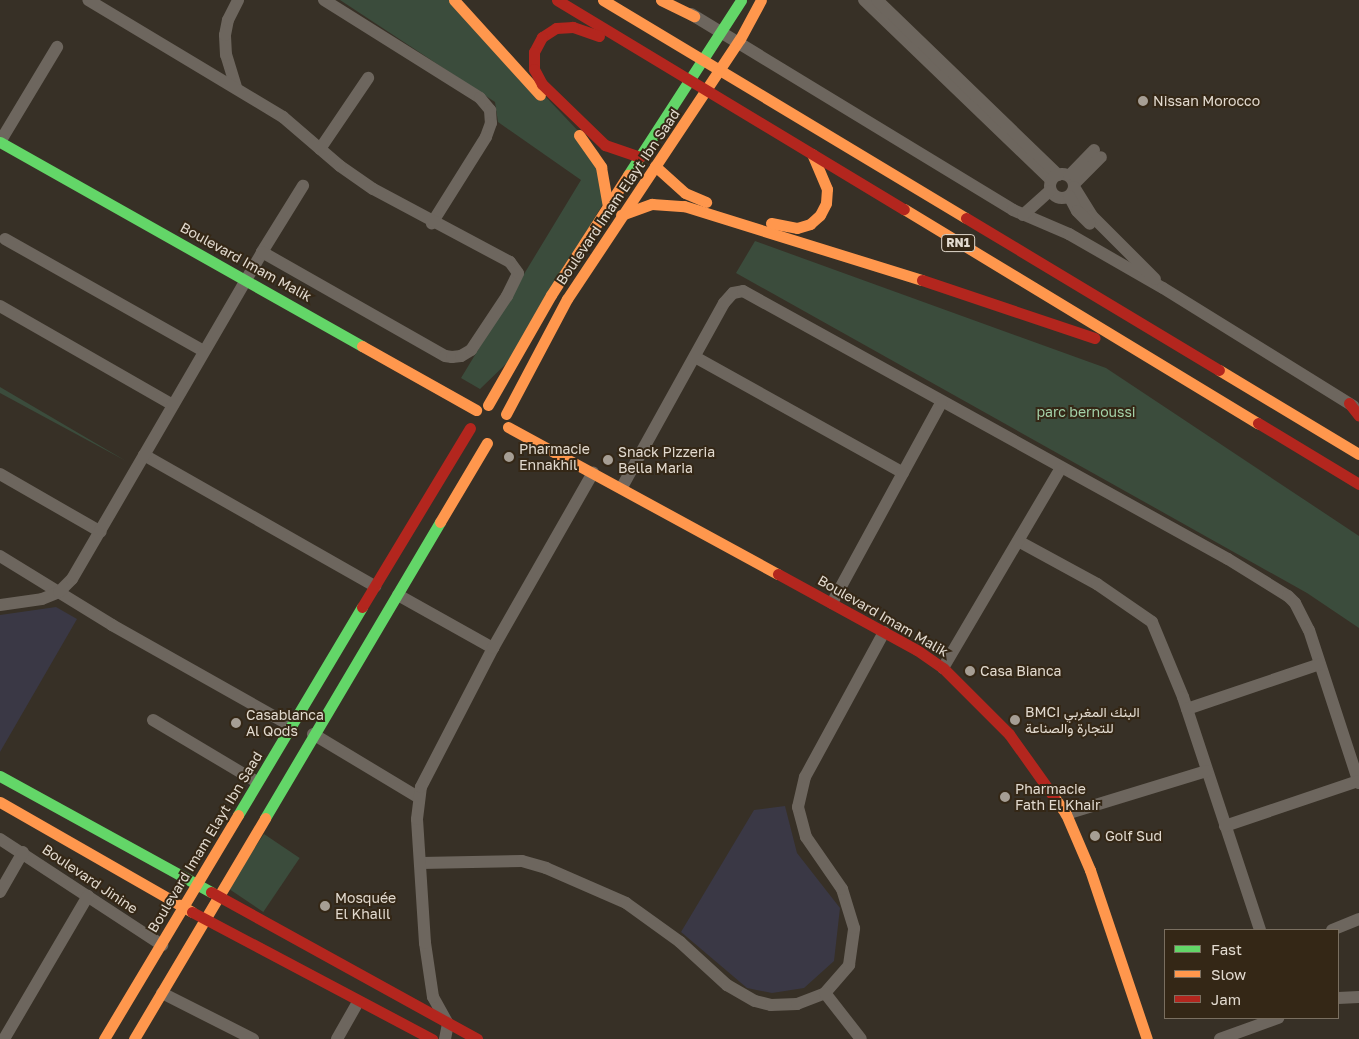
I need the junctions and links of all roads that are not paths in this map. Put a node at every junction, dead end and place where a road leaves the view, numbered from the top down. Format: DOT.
graph roads {
  1 [pos="88,0"];
  2 [pos="238,0"];
  3 [pos="324,0"];
  4 [pos="454,0"];
  5 [pos="557,0"];
  6 [pos="603,0"];
  7 [pos="661,0"];
  8 [pos="669,0"];
  9 [pos="741,0"];
  10 [pos="761,0"];
  11 [pos="864,0"];
  12 [pos="878,0"];
  13 [pos="694,16"];
  14 [pos="57,47"];
  15 [pos="638,49"];
  16 [pos="368,78"];
  17 [pos="236,87"];
  18 [pos="0,142"];
  19 [pos="320,149"];
  20 [pos="1097,153"];
  21 [pos="812,154"];
  22 [pos="640,157"];
  23 [pos="655,166"];
  24 [pos="1064,184"];
  25 [pos="303,186"];
  26 [pos="608,206"];
  27 [pos="621,215"];
  28 [pos="1023,215"];
  29 [pos="432,223"];
  30 [pos="4,239"];
  31 [pos="262,252"];
  32 [pos="245,278"];
  33 [pos="1163,288"];
  34 [pos="0,306"];
  35 [pos="204,351"];
  36 [pos="695,357"];
  37 [pos="1212,397"];
  38 [pos="941,403"];
  39 [pos="488,404"];
  40 [pos="173,405"];
  41 [pos="1354,406"];
  42 [pos="476,410"];
  43 [pos="506,414"];
  44 [pos="1359,416"];
  45 [pos="508,427"];
  46 [pos="470,428"];
  47 [pos="487,443"];
  48 [pos="1359,454"];
  49 [pos="144,456"];
  50 [pos="1060,469"];
  51 [pos="593,473"];
  52 [pos="903,473"];
  53 [pos="0,474"];
  54 [pos="1359,484"];
  55 [pos="622,487"];
  56 [pos="101,532"];
  57 [pos="1020,542"];
  58 [pos="0,556"];
  59 [pos="376,586"];
  60 [pos="59,592"];
  61 [pos="398,595"];
  62 [pos="832,604"];
  63 [pos="0,605"];
  64 [pos="884,632"];
  65 [pos="493,648"];
  66 [pos="1320,664"];
  67 [pos="943,668"];
  68 [pos="1187,708"];
  69 [pos="154,720"];
  70 [pos="292,726"];
  71 [pos="313,734"];
  72 [pos="1207,771"];
  73 [pos="0,776"];
  74 [pos="257,782"];
  75 [pos="1359,782"];
  76 [pos="418,798"];
  77 [pos="0,802"];
  78 [pos="1066,814"];
  79 [pos="1226,826"];
  80 [pos="0,839"];
  81 [pos="22,852"];
  82 [pos="421,863"];
  83 [pos="197,884"];
  84 [pos="0,892"];
  85 [pos="88,896"];
  86 [pos="216,897"];
  87 [pos="183,906"];
  88 [pos="204,918"];
  89 [pos="1359,919"];
  90 [pos="1260,929"];
  91 [pos="1334,929"];
  92 [pos="162,945"];
  93 [pos="162,993"];
  94 [pos="825,993"];
  95 [pos="433,997"];
  96 [pos="1359,997"];
  97 [pos="1339,998"];
  98 [pos="358,1002"];
  99 [pos="429,1014"];
  100 [pos="1275,1019"];
  101 [pos="448,1024"];
  102 [pos="238,1036"];
  103 [pos="428,1038"];
  104 [pos="4,1039"];
  105 [pos="104,1039"];
  106 [pos="134,1039"];
  107 [pos="252,1039"];
  108 [pos="337,1039"];
  109 [pos="446,1039"];
  110 [pos="477,1039"];
  111 [pos="861,1039"];
  112 [pos="1146,1039"];
  113 [pos="1220,1039"];
  1 -- 17 [label="street"];
  2 -- 17 [label="street"];
  3 -- 29 [label="street"];
  4 -- 26 [label="main road"];
  5 -- 15 [label="main road, RN1"];
  6 -- 48 [label="main road, RN1"];
  7 -- 13 [label="main road"];
  8 -- 13 [label="street"];
  9 -- 22 [label="main road, Boulevard Imam Elayt Ibn Saad"];
  10 -- 23 [label="main road, Boulevard Imam Elayt Ibn Saad"];
  11 -- 24 [label="street"];
  12 -- 24 [label="street"];
  13 -- 28 [label="street"];
  14 -- 18 [label="street"];
  15 -- 21 [label="main road, RN1"];
  15 -- 22 [label="main road"];
  16 -- 19 [label="street"];
  17 -- 19 [label="street"];
  18 -- 32 [label="main road, Boulevard Imam Malik"];
  19 -- 29 [label="street"];
  20 -- 24 [label="street"];
  21 -- 23 [label="main road"];
  21 -- 37 [label="main road, RN1"];
  22 -- 26 [label="main road, Boulevard Imam Elayt Ibn Saad"];
  23 -- 27 [label="main road, Boulevard Imam Elayt Ibn Saad"];
  24 -- 28 [label="street"];
  24 -- 33 [label="street"];
  25 -- 31 [label="street"];
  26 -- 39 [label="main road, Boulevard Imam Elayt Ibn Saad"];
  27 -- 37 [label="main road"];
  27 -- 43 [label="main road, Boulevard Imam Elayt Ibn Saad"];
  28 -- 33 [label="street"];
  29 -- 31 [label="street"];
  30 -- 35 [label="street"];
  31 -- 32 [label="street"];
  32 -- 35 [label="street"];
  32 -- 42 [label="main road, Boulevard Imam Malik"];
  33 -- 41 [label="street"];
  34 -- 40 [label="street"];
  35 -- 40 [label="street"];
  36 -- 38 [label="street"];
  36 -- 52 [label="street"];
  36 -- 55 [label="street"];
  37 -- 54 [label="main road, RN1"];
  38 -- 50 [label="street"];
  38 -- 52 [label="street"];
  39 -- 42 [label="main road"];
  39 -- 43 [label="main road"];
  40 -- 49 [label="street"];
  41 -- 44 [label="main road"];
  42 -- 46 [label="main road"];
  43 -- 45 [label="main road"];
  45 -- 47 [label="main road"];
  45 -- 51 [label="main road, Boulevard Imam Malik"];
  46 -- 47 [label="main road"];
  46 -- 59 [label="main road, Boulevard Imam Elayt Ibn Saad"];
  47 -- 61 [label="main road"];
  49 -- 56 [label="street"];
  49 -- 59 [label="street"];
  50 -- 57 [label="street"];
  50 -- 66 [label="street"];
  51 -- 55 [label="main road, Boulevard Imam Malik"];
  51 -- 65 [label="street"];
  52 -- 62 [label="street"];
  53 -- 56 [label="street"];
  55 -- 62 [label="main road, Boulevard Imam Malik"];
  56 -- 60 [label="street"];
  57 -- 67 [label="street"];
  57 -- 68 [label="street"];
  58 -- 60 [label="street"];
  59 -- 70 [label="main road, Boulevard Imam Elayt Ibn Saad"];
  60 -- 63 [label="street"];
  60 -- 70 [label="street"];
  61 -- 65 [label="street"];
  61 -- 71 [label="main road"];
  62 -- 64 [label="main road, Boulevard Imam Malik"];
  64 -- 67 [label="main road, Boulevard Imam Malik"];
  64 -- 94 [label="street"];
  65 -- 76 [label="street"];
  66 -- 68 [label="street"];
  66 -- 75 [label="street"];
  67 -- 78 [label="main road, Boulevard Imam Malik"];
  68 -- 72 [label="street"];
  69 -- 74 [label="street"];
  70 -- 74 [label="main road, Boulevard Imam Elayt Ibn Saad"];
  71 -- 76 [label="street"];
  71 -- 86 [label="main road"];
  72 -- 78 [label="street"];
  72 -- 79 [label="street"];
  73 -- 83 [label="main road"];
  74 -- 83 [label="main road, Boulevard Imam Elayt Ibn Saad"];
  75 -- 79 [label="street"];
  76 -- 82 [label="street"];
  77 -- 87 [label="main road"];
  78 -- 112 [label="main road, Boulevard Imam Malik"];
  79 -- 90 [label="street"];
  80 -- 81 [label="street, Boulevard Jinine"];
  81 -- 84 [label="street"];
  81 -- 85 [label="street, Boulevard Jinine"];
  82 -- 94 [label="street"];
  82 -- 95 [label="street"];
  83 -- 86 [label="main road"];
  83 -- 87 [label="main road, Boulevard Imam Elayt Ibn Saad"];
  85 -- 92 [label="street, Boulevard Jinine"];
  85 -- 104 [label="street"];
  86 -- 88 [label="main road"];
  86 -- 99 [label="main road"];
  87 -- 88 [label="main road"];
  87 -- 92 [label="main road, Boulevard Imam Elayt Ibn Saad"];
  88 -- 93 [label="main road"];
  88 -- 98 [label="main road"];
  89 -- 91 [label="street"];
  92 -- 105 [label="main road, Boulevard Imam Elayt Ibn Saad"];
  93 -- 102 [label="street"];
  93 -- 106 [label="main road"];
  94 -- 111 [label="street"];
  95 -- 99 [label="street"];
  95 -- 101 [label="street"];
  96 -- 97 [label="street"];
  98 -- 103 [label="main road"];
  98 -- 108 [label="street"];
  99 -- 101 [label="main road"];
  99 -- 103 [label="street"];
  100 -- 113 [label="street"];
  101 -- 109 [label="street"];
  101 -- 110 [label="main road"];
  102 -- 107 [label="street"];
}
